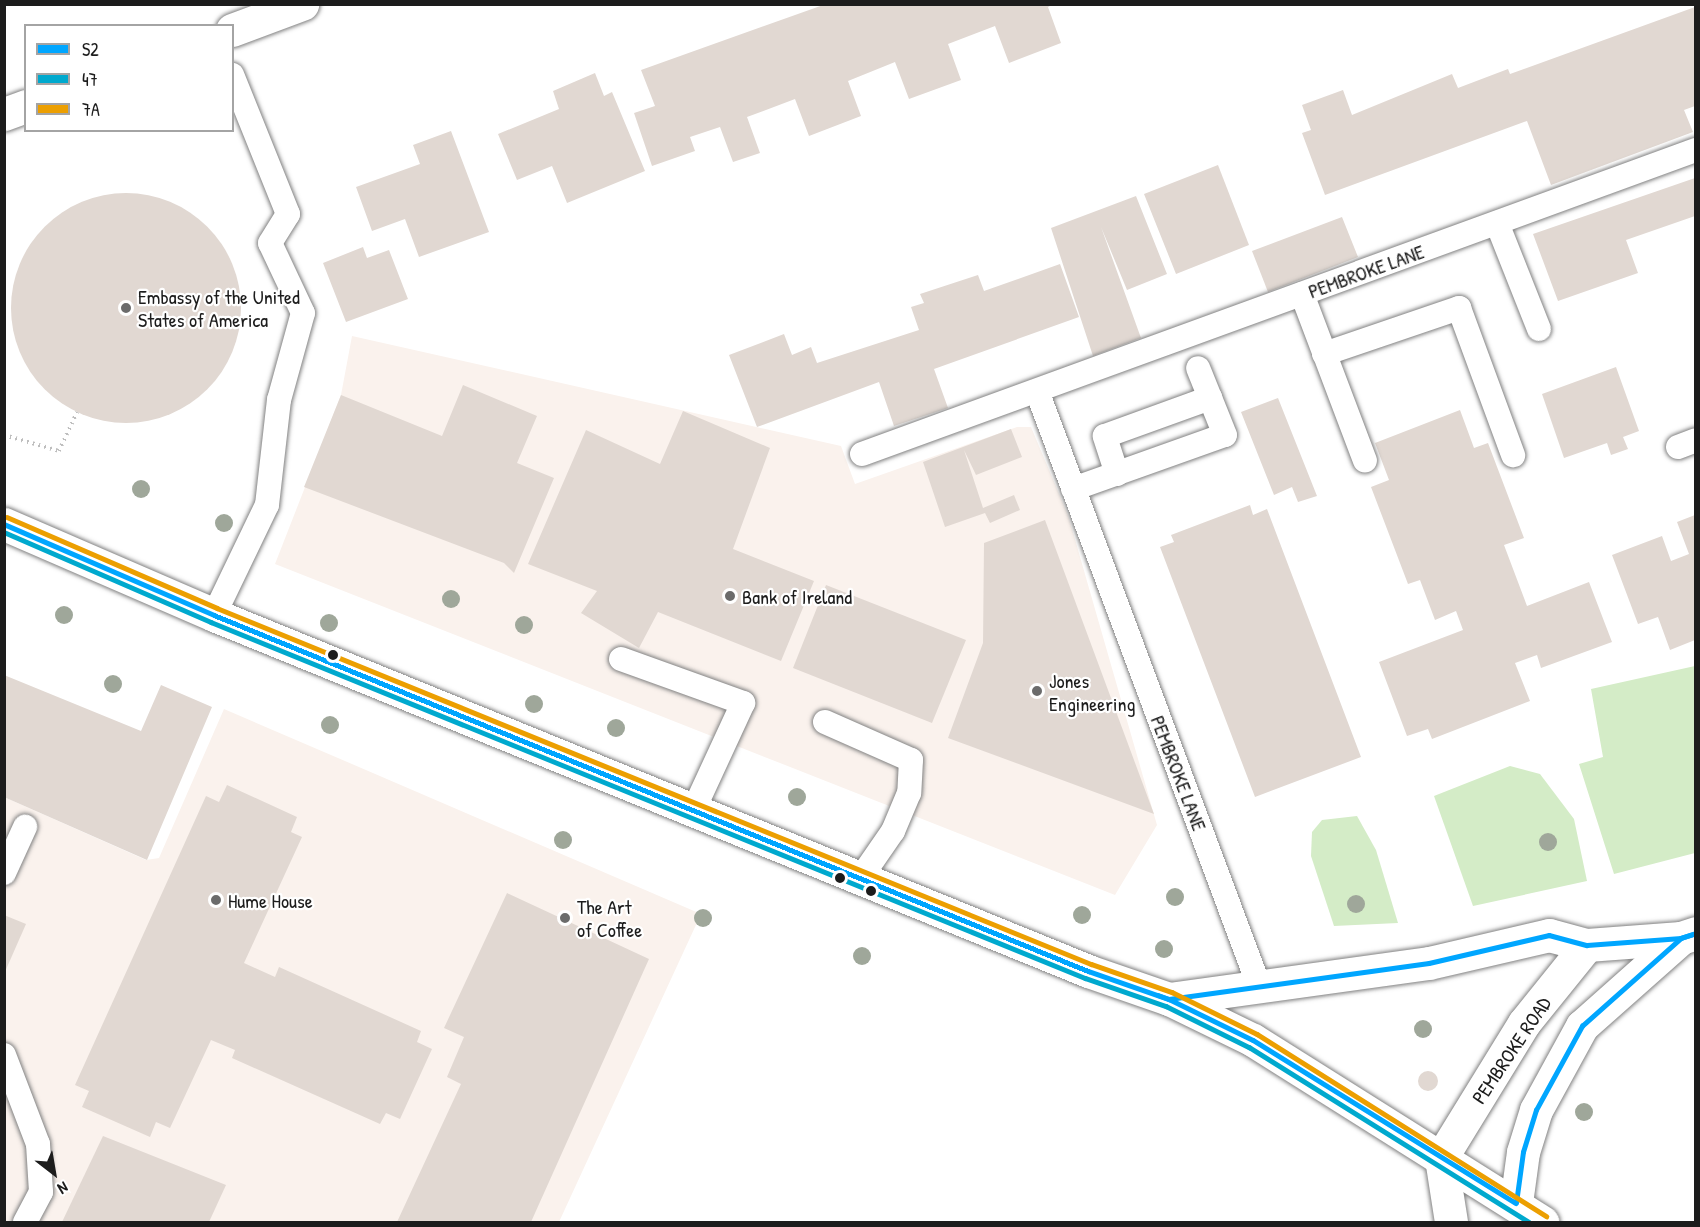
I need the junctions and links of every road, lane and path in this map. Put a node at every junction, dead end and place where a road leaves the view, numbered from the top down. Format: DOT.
graph roads {
  1 [pos="302,4"];
  2 [pos="234,29"];
  3 [pos="234,80"];
  4 [pos="24,107"];
  5 [pos="4,114"];
  6 [pos="1695,150"];
  7 [pos="1497,223"];
  8 [pos="1302,294"];
  9 [pos="1539,329"];
  10 [pos="1324,354"];
  11 [pos="1198,368"];
  12 [pos="1037,391"];
  13 [pos="1210,398"];
  14 [pos="77,412"];
  15 [pos="4,435"];
  16 [pos="862,454"];
  17 [pos="1513,455"];
  18 [pos="1365,461"];
  19 [pos="1117,474"];
  20 [pos="1073,489"];
  21 [pos="4,524"];
  22 [pos="214,615"];
  23 [pos="621,659"];
  24 [pos="825,722"];
  25 [pos="694,808"];
  26 [pos="25,827"];
  27 [pos="4,873"];
  28 [pos="862,876"];
  29 [pos="1688,936"];
  30 [pos="1587,945"];
  31 [pos="1259,986"];
  32 [pos="1168,999"];
  33 [pos="4,1055"];
  34 [pos="1441,1158"];
  35 [pos="1516,1203"];
  36 [pos="25,1222"];
  37 [pos="1451,1222"];
  38 [pos="1542,1222"];
  1 -- 2 [label="main road"];
  3 -- 22 [label="lane"];
  4 -- 5 [label="main road"];
  6 -- 7 [label="lane, PEMBROKE LANE"];
  7 -- 8 [label="lane, PEMBROKE LANE"];
  7 -- 9 [label="lane"];
  8 -- 10 [label="lane"];
  8 -- 12 [label="lane, PEMBROKE LANE"];
  10 -- 17 [label="lane"];
  10 -- 18 [label="lane"];
  11 -- 13 [label="lane"];
  12 -- 16 [label="lane, PEMBROKE LANE"];
  12 -- 20 [label="lane, PEMBROKE LANE"];
  13 -- 19 [label="lane"];
  13 -- 19 [label="lane"];
  14 -- 15 [label="path"];
  19 -- 20 [label="lane"];
  20 -- 31 [label="lane, PEMBROKE LANE"];
  21 -- 22 [label="main road"];
  22 -- 25 [label="main road"];
  23 -- 25 [label="lane"];
  24 -- 28 [label="lane"];
  25 -- 28 [label="main road"];
  26 -- 27 [label="lane"];
  28 -- 32 [label="main road"];
  29 -- 30 [label="main road"];
  29 -- 35 [label="main road"];
  30 -- 31 [label="main road"];
  30 -- 34 [label="main road, PEMBROKE ROAD"];
  31 -- 32 [label="main road"];
  32 -- 34 [label="main road"];
  33 -- 36 [label="lane"];
  34 -- 35 [label="main road"];
  34 -- 37 [label="main road"];
  35 -- 38 [label="main road"];
}
